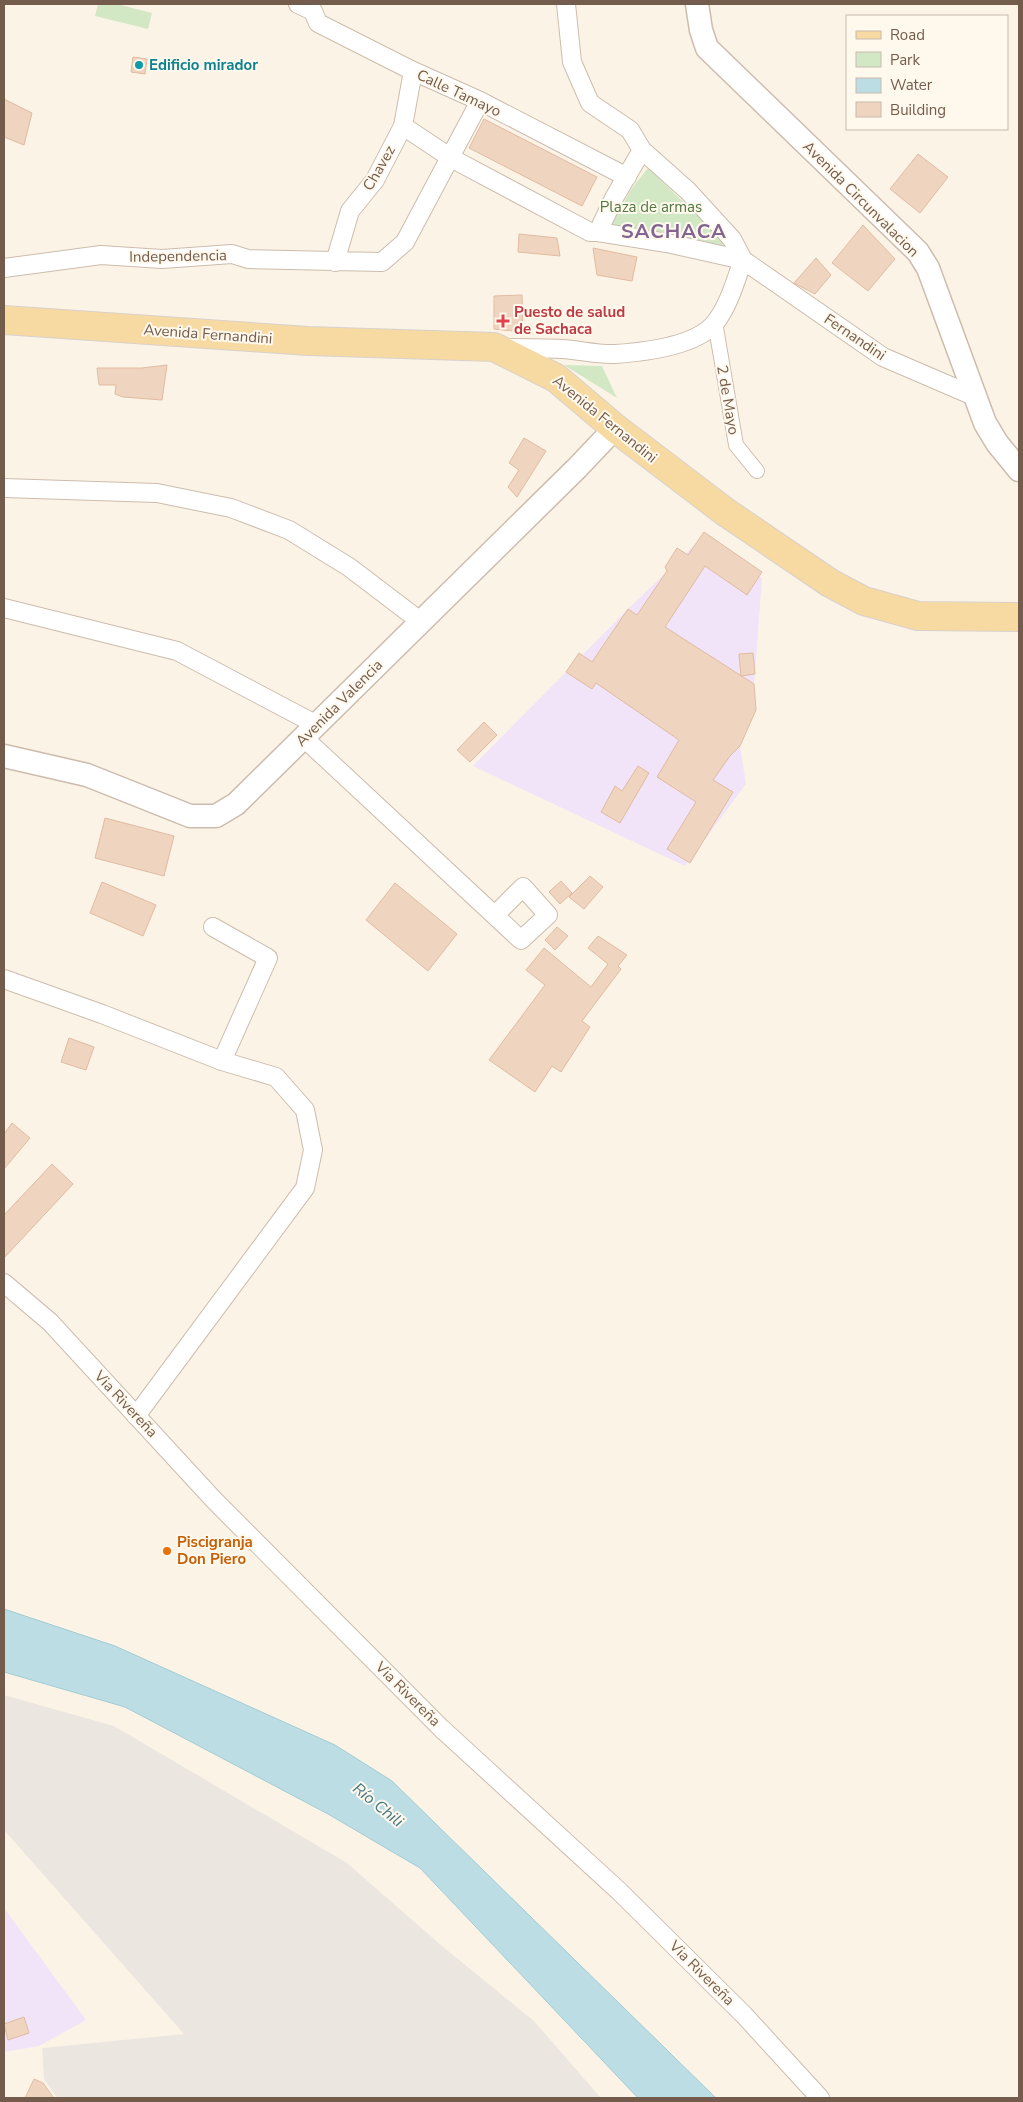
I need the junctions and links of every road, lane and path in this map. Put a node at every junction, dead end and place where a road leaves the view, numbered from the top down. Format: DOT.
graph roads {
  1 [pos="298,4"];
  2 [pos="566,4"];
  3 [pos="697,4"];
  4 [pos="413,71"];
  5 [pos="480,101"];
  6 [pos="403,126"];
  7 [pos="642,150"];
  8 [pos="451,158"];
  9 [pos="627,177"];
  10 [pos="598,232"];
  11 [pos="743,260"];
  12 [pos="334,262"];
  13 [pos="4,268"];
  14 [pos="4,320"];
  15 [pos="715,322"];
  16 [pos="494,347"];
  17 [pos="976,397"];
  18 [pos="615,428"];
  19 [pos="1019,470"];
  20 [pos="757,471"];
  21 [pos="4,488"];
  22 [pos="4,608"];
  23 [pos="1019,617"];
  24 [pos="420,621"];
  25 [pos="310,731"];
  26 [pos="4,756"];
  27 [pos="495,915"];
  28 [pos="213,927"];
  29 [pos="4,979"];
  30 [pos="222,1061"];
  31 [pos="4,1283"];
  32 [pos="136,1416"];
  33 [pos="820,2098"];
  1 -- 4 [label="street, Calle Tamayo"];
  2 -- 7 [label="street"];
  3 -- 17 [label="street, Avenida Circunvalacion"];
  4 -- 5 [label="street, Calle Tamayo"];
  4 -- 6 [label="street, Chavez"];
  5 -- 8 [label="street"];
  5 -- 9 [label="street, Calle Tamayo"];
  6 -- 8 [label="street"];
  6 -- 12 [label="street, Chavez"];
  7 -- 9 [label="street"];
  7 -- 11 [label="street"];
  8 -- 10 [label="street"];
  8 -- 12 [label="street, Independencia"];
  9 -- 10 [label="street"];
  10 -- 11 [label="street"];
  11 -- 15 [label="street"];
  11 -- 17 [label="street, Fernandini"];
  12 -- 13 [label="street, Independencia"];
  14 -- 16 [label="main road, Avenida Fernandini"];
  15 -- 16 [label="street"];
  15 -- 20 [label="street, 2 de Mayo"];
  16 -- 18 [label="main road, Avenida Fernandini"];
  17 -- 19 [label="street, Avenida Circunvalacion"];
  18 -- 23 [label="main road, Avenida Fernandini"];
  18 -- 24 [label="street, Avenida Valencia"];
  21 -- 24 [label="street"];
  22 -- 25 [label="street"];
  24 -- 25 [label="street, Avenida Valencia"];
  25 -- 26 [label="street, Avenida Valencia"];
  25 -- 27 [label="street"];
  28 -- 30 [label="street"];
  29 -- 30 [label="street"];
  30 -- 32 [label="street"];
  31 -- 32 [label="street, Via Rivereña"];
  32 -- 33 [label="street, Via Rivereña"];
}
